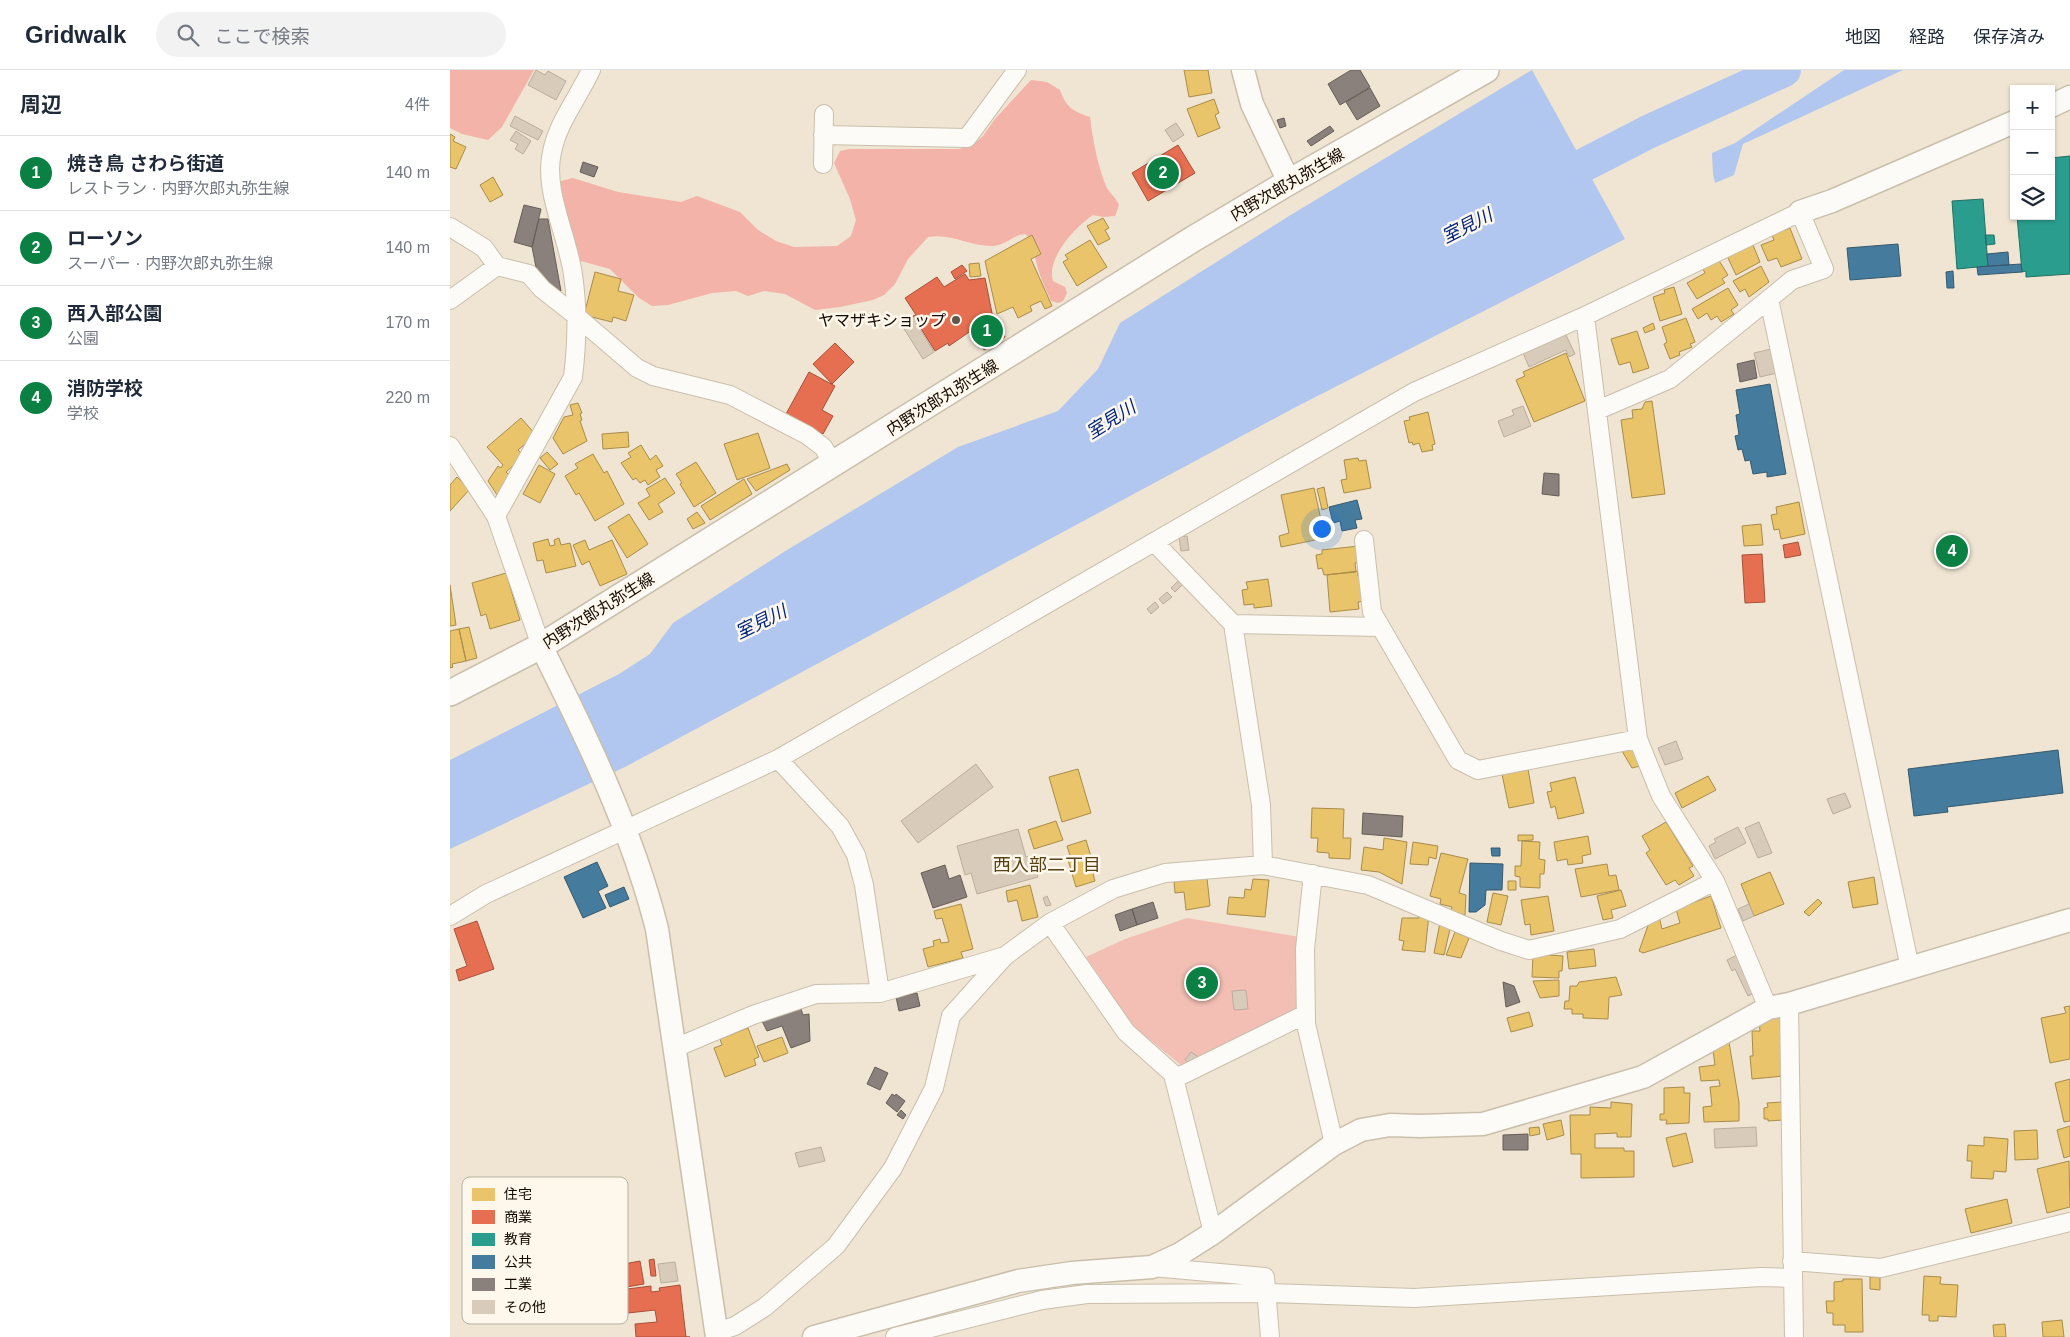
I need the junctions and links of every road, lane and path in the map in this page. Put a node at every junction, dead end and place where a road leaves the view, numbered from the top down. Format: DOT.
graph roads {
  1 [pos="591,70"];
  2 [pos="1017,70"];
  3 [pos="1243,70"];
  4 [pos="1486,70"];
  5 [pos="2070,98"];
  6 [pos="2055,104"];
  7 [pos="824,114"];
  8 [pos="2010,124"];
  9 [pos="823,135"];
  10 [pos="823,164"];
  11 [pos="1288,182"];
  12 [pos="1800,212"];
  13 [pos="450,227"];
  14 [pos="497,266"];
  15 [pos="450,300"];
  16 [pos="1769,300"];
  17 [pos="575,315"];
  18 [pos="1586,316"];
  19 [pos="1598,410"];
  20 [pos="450,446"];
  21 [pos="834,464"];
  22 [pos="496,516"];
  23 [pos="1364,540"];
  24 [pos="1154,542"];
  25 [pos="1233,624"];
  26 [pos="1379,627"];
  27 [pos="540,646"];
  28 [pos="450,693"];
  29 [pos="1638,739"];
  30 [pos="778,759"];
  31 [pos="622,820"];
  32 [pos="1263,865"];
  33 [pos="1313,874"];
  34 [pos="1715,881"];
  35 [pos="450,916"];
  36 [pos="2070,920"];
  37 [pos="1050,923"];
  38 [pos="1005,956"];
  39 [pos="1910,968"];
  40 [pos="880,993"];
  41 [pos="1778,1006"];
  42 [pos="1306,1014"];
  43 [pos="675,1048"];
  44 [pos="1174,1079"];
  45 [pos="1334,1144"];
  46 [pos="2070,1222"];
  47 [pos="1213,1232"];
  48 [pos="1792,1260"];
  49 [pos="1152,1267"];
  50 [pos="1793,1278"];
  51 [pos="1267,1293"];
  52 [pos="716,1335"];
  53 [pos="814,1337"];
  54 [pos="895,1337"];
  55 [pos="1270,1337"];
  56 [pos="1794,1337"];
  1 -- 17 [label="street"];
  2 -- 9 [label="street"];
  3 -- 11 [label="street"];
  4 -- 11 [label="main road, 内野次郎丸弥生線"];
  5 -- 6 [label="street"];
  7 -- 9 [label="street"];
  8 -- 12 [label="street"];
  9 -- 10 [label="street"];
  11 -- 21 [label="main road, 内野次郎丸弥生線"];
  12 -- 16 [label="street"];
  12 -- 18 [label="street"];
  13 -- 14 [label="street"];
  14 -- 15 [label="street"];
  14 -- 17 [label="street"];
  16 -- 19 [label="street"];
  16 -- 39 [label="street"];
  17 -- 21 [label="street"];
  17 -- 22 [label="street"];
  18 -- 19 [label="street"];
  18 -- 24 [label="street"];
  19 -- 29 [label="street"];
  20 -- 22 [label="street"];
  21 -- 27 [label="main road, 内野次郎丸弥生線"];
  22 -- 27 [label="street"];
  23 -- 26 [label="street"];
  24 -- 25 [label="street"];
  24 -- 30 [label="street"];
  25 -- 26 [label="street"];
  25 -- 32 [label="street"];
  26 -- 29 [label="street"];
  27 -- 28 [label="main road, 内野次郎丸弥生線"];
  27 -- 31 [label="street"];
  29 -- 34 [label="street"];
  30 -- 31 [label="street"];
  30 -- 40 [label="street"];
  31 -- 35 [label="street"];
  31 -- 43 [label="street"];
  32 -- 33 [label="street"];
  32 -- 37 [label="street"];
  33 -- 34 [label="street"];
  33 -- 42 [label="street"];
  34 -- 41 [label="street"];
  36 -- 39 [label="street"];
  37 -- 38 [label="street"];
  37 -- 44 [label="street"];
  38 -- 40 [label="street"];
  38 -- 52 [label="street"];
  39 -- 41 [label="street"];
  40 -- 43 [label="street"];
  41 -- 45 [label="street"];
  41 -- 48 [label="street"];
  42 -- 44 [label="street"];
  42 -- 45 [label="street"];
  43 -- 52 [label="street"];
  44 -- 47 [label="street"];
  45 -- 47 [label="street"];
  46 -- 48 [label="street"];
  47 -- 49 [label="street"];
  48 -- 50 [label="street"];
  49 -- 51 [label="street"];
  49 -- 53 [label="street"];
  50 -- 51 [label="street"];
  50 -- 56 [label="street"];
  51 -- 54 [label="street"];
  51 -- 55 [label="street"];
}
